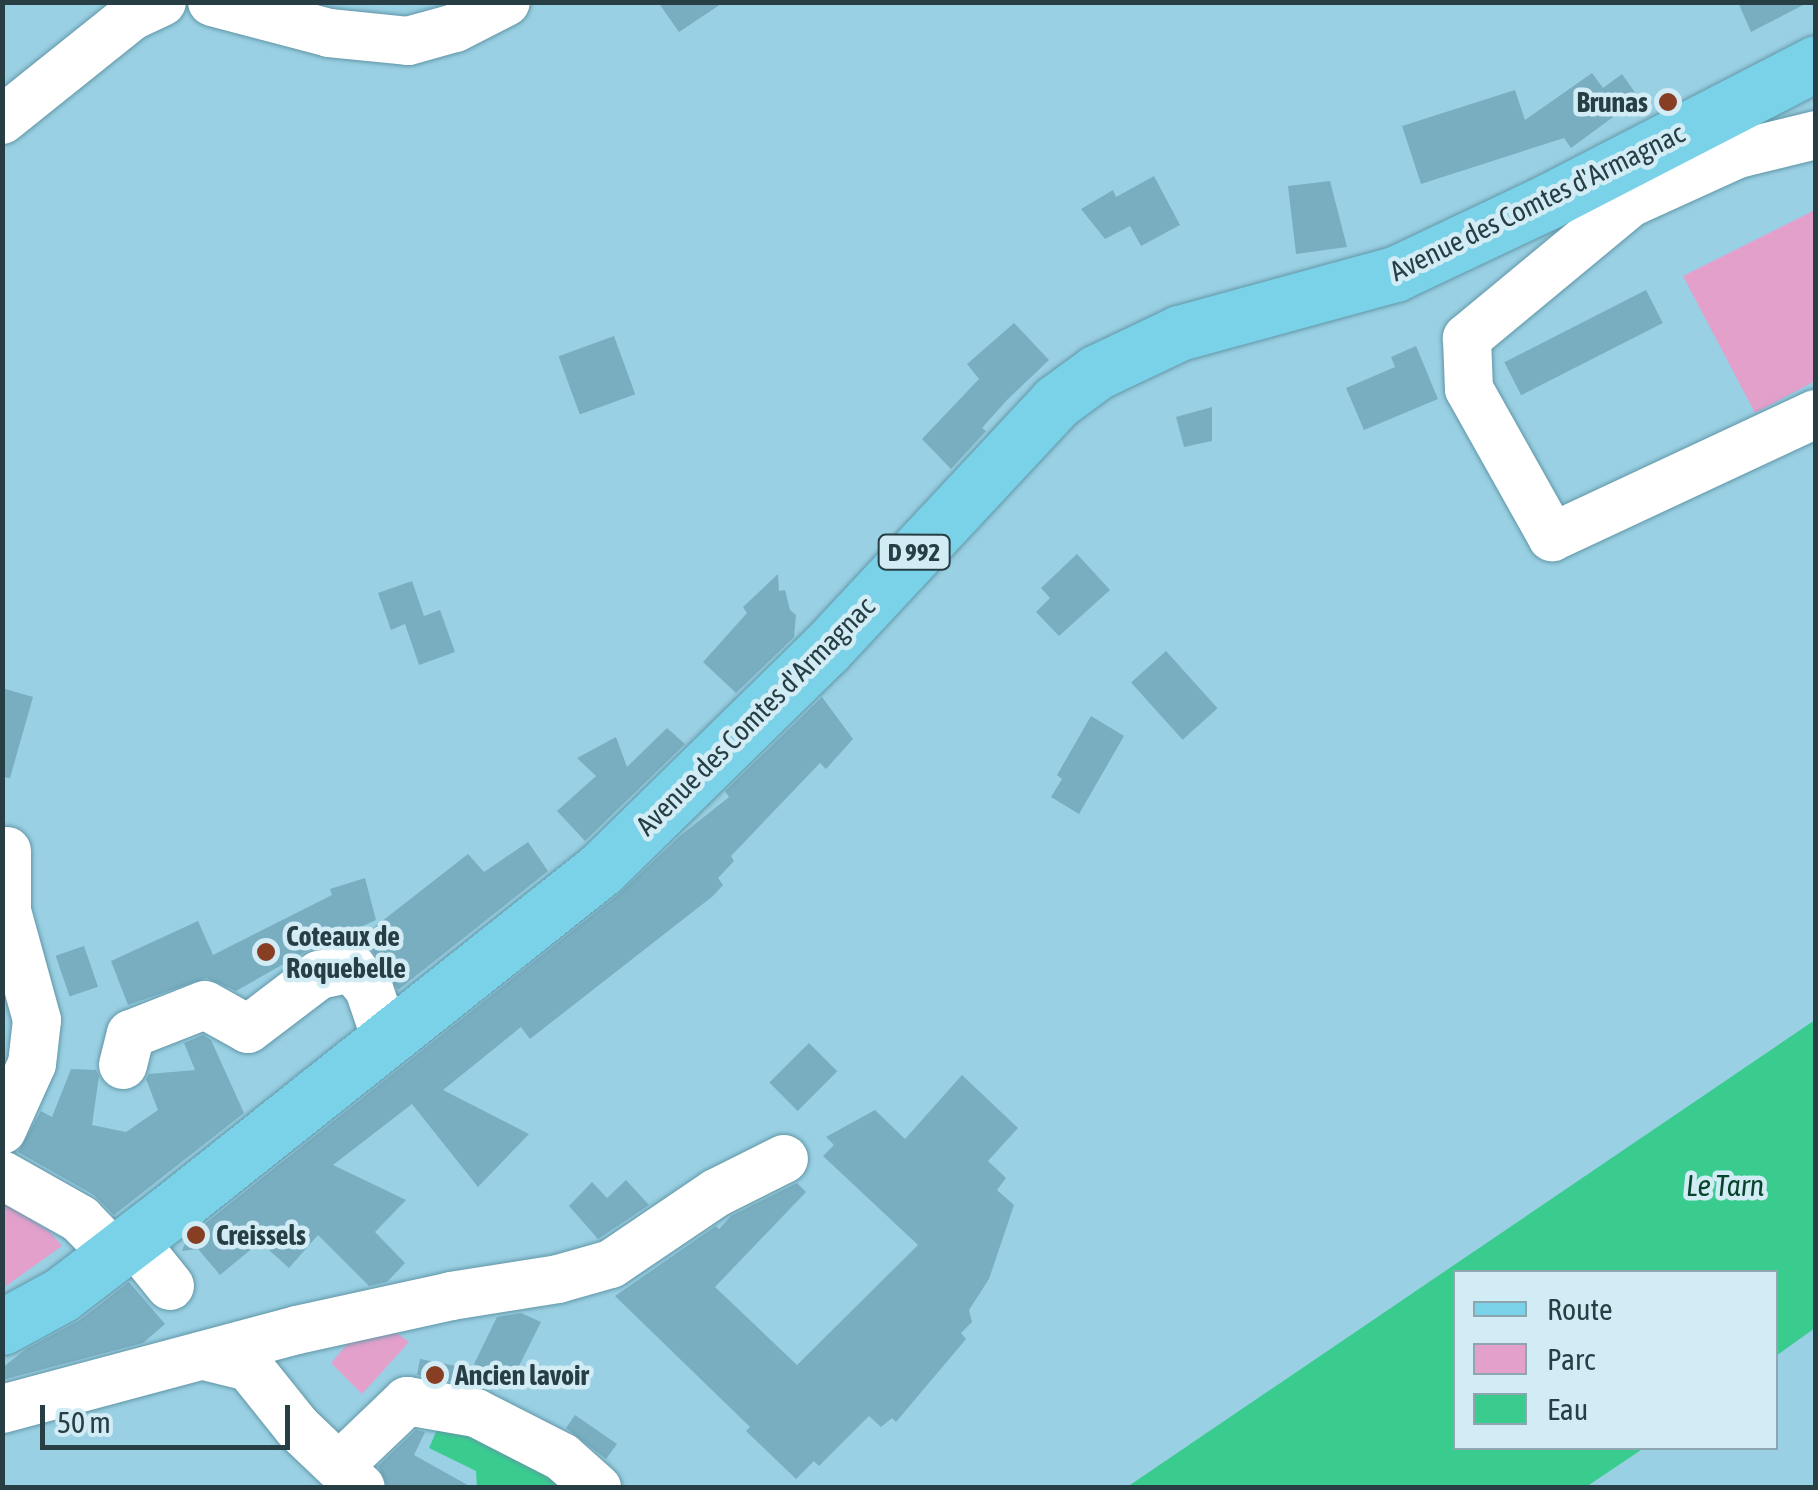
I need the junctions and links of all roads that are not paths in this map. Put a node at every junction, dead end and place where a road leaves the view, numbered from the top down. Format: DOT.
graph roads {
  1 [pos="162,2"];
  2 [pos="212,2"];
  3 [pos="506,2"];
  4 [pos="1816,63"];
  5 [pos="2,120"];
  6 [pos="1730,133"];
  7 [pos="1816,135"];
  8 [pos="1816,414"];
  9 [pos="7,851"];
  10 [pos="386,1039"];
  11 [pos="124,1065"];
  12 [pos="2,1130"];
  13 [pos="784,1159"];
  14 [pos="2,1174"];
  15 [pos="123,1247"];
  16 [pos="170,1286"];
  17 [pos="2,1327"];
  18 [pos="204,1356"];
  19 [pos="2,1409"];
  20 [pos="350,1477"];
  21 [pos="597,1488"];
  1 -- 5 [label="street"];
  2 -- 3 [label="street"];
  4 -- 6 [label="main road, Avenue des Comtes d'Armagnac / D 992"];
  6 -- 7 [label="street"];
  6 -- 8 [label="street"];
  6 -- 10 [label="main road, Avenue des Comtes d'Armagnac / D 992"];
  9 -- 12 [label="street"];
  10 -- 11 [label="street"];
  10 -- 15 [label="main road, Avenue des Comtes d'Armagnac / D 992"];
  13 -- 18 [label="street"];
  14 -- 15 [label="street"];
  15 -- 16 [label="street"];
  15 -- 17 [label="main road, Avenue des Comtes d'Armagnac / D 992"];
  18 -- 19 [label="street"];
  18 -- 20 [label="street"];
  20 -- 21 [label="street"];
}
